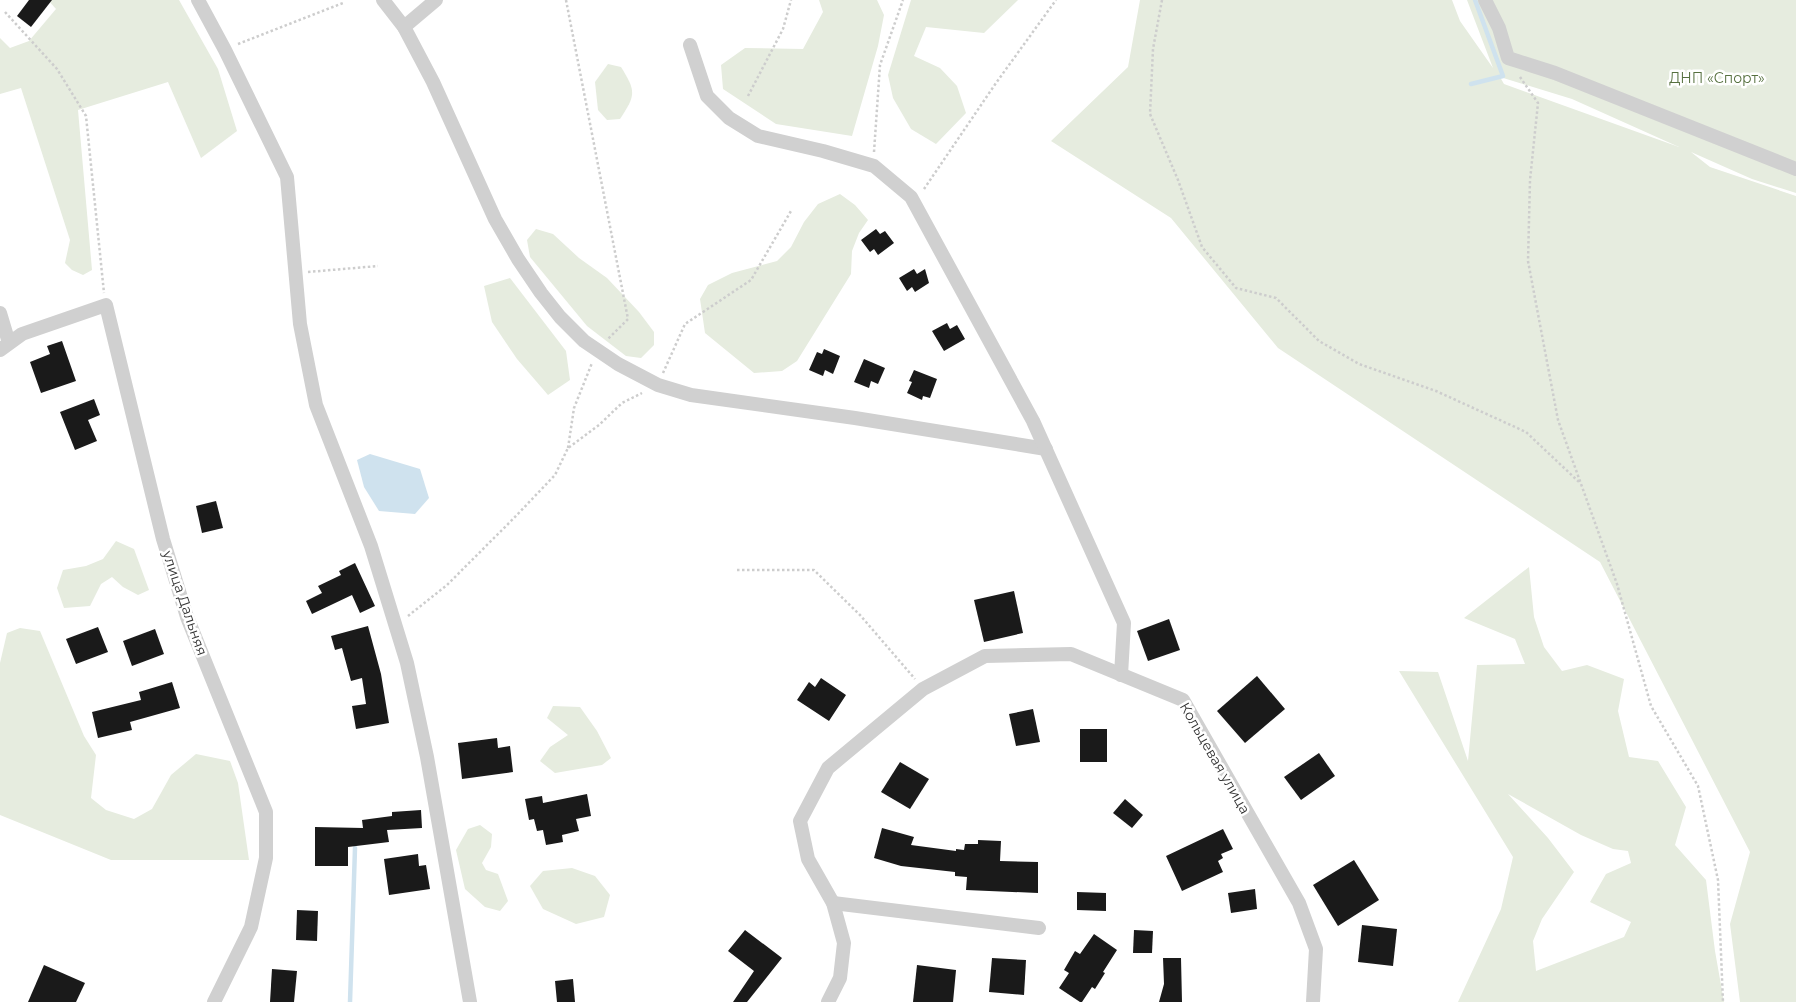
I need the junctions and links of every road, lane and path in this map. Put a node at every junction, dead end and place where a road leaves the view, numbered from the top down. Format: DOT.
graph roads {
  1 [pos="198,0"];
  2 [pos="383,0"];
  3 [pos="436,0"];
  4 [pos="566,0"];
  5 [pos="791,0"];
  6 [pos="903,0"];
  7 [pos="1056,0"];
  8 [pos="1162,0"];
  9 [pos="1485,0"];
  10 [pos="343,2"];
  11 [pos="5,12"];
  12 [pos="404,27"];
  13 [pos="690,45"];
  14 [pos="225,50"];
  15 [pos="1508,58"];
  16 [pos="748,96"];
  17 [pos="874,166"];
  18 [pos="1796,169"];
  19 [pos="914,203"];
  20 [pos="792,211"];
  21 [pos="378,266"];
  22 [pos="294,273"];
  23 [pos="106,305"];
  24 [pos="0,313"];
  25 [pos="4,347"];
  26 [pos="597,350"];
  27 [pos="658,384"];
  28 [pos="568,448"];
  29 [pos="1046,449"];
  30 [pos="1580,483"];
  31 [pos="737,570"];
  32 [pos="395,626"];
  33 [pos="1121,675"];
  34 [pos="923,689"];
  35 [pos="832,904"];
  36 [pos="1039,928"];
  37 [pos="214,1002"];
  38 [pos="470,1002"];
  39 [pos="828,1002"];
  40 [pos="1314,1002"];
  41 [pos="1723,1002"];
  1 -- 14 [label="street"];
  2 -- 12 [label="street"];
  3 -- 12 [label="street"];
  4 -- 26 [label="path"];
  5 -- 16 [label="path"];
  6 -- 17 [label="path"];
  7 -- 19 [label="path"];
  8 -- 30 [label="path"];
  9 -- 15 [label="street"];
  10 -- 14 [label="path"];
  11 -- 23 [label="path"];
  12 -- 26 [label="street"];
  13 -- 17 [label="street"];
  14 -- 22 [label="street"];
  15 -- 18 [label="street"];
  15 -- 30 [label="path"];
  17 -- 19 [label="street"];
  19 -- 29 [label="street"];
  20 -- 27 [label="path"];
  21 -- 22 [label="path"];
  22 -- 32 [label="street"];
  23 -- 25 [label="street"];
  23 -- 37 [label="street, улица Дальняя"];
  24 -- 25 [label="street"];
  26 -- 27 [label="street"];
  26 -- 28 [label="path"];
  27 -- 28 [label="path"];
  27 -- 29 [label="street"];
  28 -- 32 [label="path"];
  29 -- 33 [label="street"];
  30 -- 41 [label="path"];
  31 -- 34 [label="path"];
  32 -- 38 [label="street"];
  33 -- 34 [label="street, Кольцевая улица"];
  33 -- 40 [label="street, Кольцевая улица"];
  34 -- 35 [label="street, Кольцевая улица"];
  35 -- 36 [label="street"];
  35 -- 39 [label="street, Кольцевая улица"];
}
